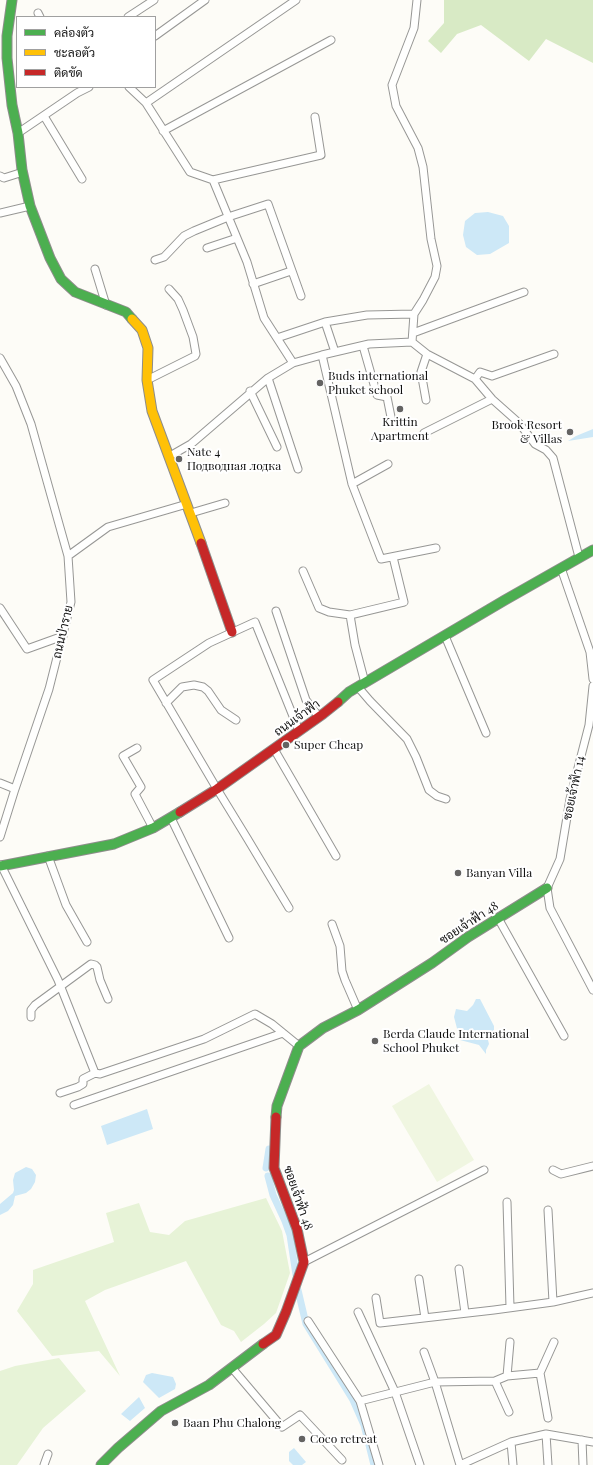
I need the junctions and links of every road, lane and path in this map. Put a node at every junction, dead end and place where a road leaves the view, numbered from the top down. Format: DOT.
graph roads {
  1 [pos="12,0"];
  2 [pos="154,0"];
  3 [pos="205,0"];
  4 [pos="296,0"];
  5 [pos="417,0"];
  6 [pos="130,16"];
  7 [pos="3,35"];
  8 [pos="156,35"];
  9 [pos="331,40"];
  10 [pos="130,88"];
  11 [pos="75,90"];
  12 [pos="146,104"];
  13 [pos="44,116"];
  14 [pos="316,117"];
  15 [pos="163,131"];
  16 [pos="18,133"];
  17 [pos="23,172"];
  18 [pos="0,176"];
  19 [pos="82,179"];
  20 [pos="213,180"];
  21 [pos="30,206"];
  22 [pos="0,213"];
  23 [pos="228,217"];
  24 [pos="237,238"];
  25 [pos="207,248"];
  26 [pos="155,260"];
  27 [pos="95,269"];
  28 [pos="291,271"];
  29 [pos="253,284"];
  30 [pos="169,289"];
  31 [pos="524,292"];
  32 [pos="301,296"];
  33 [pos="106,305"];
  34 [pos="414,314"];
  35 [pos="325,322"];
  36 [pos="413,333"];
  37 [pos="277,338"];
  38 [pos="412,342"];
  39 [pos="363,346"];
  40 [pos="335,352"];
  41 [pos="427,354"];
  42 [pos="554,354"];
  43 [pos="322,355"];
  44 [pos="0,358"];
  45 [pos="293,363"];
  46 [pos="268,378"];
  47 [pos="475,379"];
  48 [pos="147,380"];
  49 [pos="250,391"];
  50 [pos="492,399"];
  51 [pos="426,400"];
  52 [pos="392,422"];
  53 [pos="424,433"];
  54 [pos="277,447"];
  55 [pos="170,456"];
  56 [pos="388,464"];
  57 [pos="298,469"];
  58 [pos="352,484"];
  59 [pos="225,503"];
  60 [pos="187,504"];
  61 [pos="191,514"];
  62 [pos="436,548"];
  63 [pos="593,550"];
  64 [pos="68,556"];
  65 [pos="393,557"];
  66 [pos="579,558"];
  67 [pos="561,568"];
  68 [pos="303,571"];
  69 [pos="0,608"];
  70 [pos="276,611"];
  71 [pos="350,615"];
  72 [pos="232,632"];
  73 [pos="63,636"];
  74 [pos="445,636"];
  75 [pos="593,679"];
  76 [pos="362,685"];
  77 [pos="593,686"];
  78 [pos="166,702"];
  79 [pos="319,717"];
  80 [pos="236,720"];
  81 [pos="299,731"];
  82 [pos="486,733"];
  83 [pos="137,748"];
  84 [pos="274,749"];
  85 [pos="0,783"];
  86 [pos="15,789"];
  87 [pos="217,789"];
  88 [pos="446,799"];
  89 [pos="170,818"];
  90 [pos="153,828"];
  91 [pos="0,837"];
  92 [pos="48,856"];
  93 [pos="336,856"];
  94 [pos="0,866"];
  95 [pos="547,888"];
  96 [pos="289,908"];
  97 [pos="498,918"];
  98 [pos="332,924"];
  99 [pos="229,938"];
  100 [pos="87,942"];
  101 [pos="61,986"];
  102 [pos="593,990"];
  103 [pos="108,999"];
  104 [pos="358,1010"];
  105 [pos="31,1017"];
  106 [pos="283,1033"];
  107 [pos="564,1036"];
  108 [pos="299,1046"];
  109 [pos="95,1073"];
  110 [pos="60,1093"];
  111 [pos="74,1105"];
  112 [pos="593,1166"];
  113 [pos="484,1170"];
  114 [pos="553,1170"];
  115 [pos="506,1202"];
  116 [pos="548,1210"];
  117 [pos="304,1262"];
  118 [pos="459,1269"];
  119 [pos="419,1279"];
  120 [pos="593,1293"];
  121 [pos="376,1298"];
  122 [pos="553,1302"];
  123 [pos="510,1307"];
  124 [pos="358,1312"];
  125 [pos="465,1313"];
  126 [pos="425,1318"];
  127 [pos="308,1321"];
  128 [pos="510,1342"];
  129 [pos="554,1342"];
  130 [pos="424,1352"];
  131 [pos="232,1368"];
  132 [pos="540,1373"];
  133 [pos="506,1376"];
  134 [pos="495,1381"];
  135 [pos="435,1382"];
  136 [pos="395,1392"];
  137 [pos="360,1401"];
  138 [pos="509,1412"];
  139 [pos="548,1418"];
  140 [pos="546,1434"];
  141 [pos="582,1440"];
  142 [pos="511,1442"];
  143 [pos="593,1442"];
  144 [pos="48,1454"];
  145 [pos="342,1460"];
  146 [pos="44,1465"];
  147 [pos="102,1465"];
  148 [pos="379,1465"];
  149 [pos="420,1465"];
  150 [pos="460,1465"];
  151 [pos="513,1465"];
  152 [pos="548,1465"];
  153 [pos="583,1465"];
  1 -- 7 [label="street"];
  2 -- 6 [label="street"];
  3 -- 8 [label="street"];
  4 -- 12 [label="street"];
  5 -- 34 [label="street"];
  7 -- 16 [label="street"];
  9 -- 15 [label="street"];
  10 -- 12 [label="street"];
  11 -- 13 [label="street"];
  12 -- 15 [label="street"];
  13 -- 16 [label="street"];
  13 -- 19 [label="street"];
  14 -- 20 [label="street"];
  15 -- 20 [label="street"];
  16 -- 17 [label="street"];
  17 -- 18 [label="street"];
  17 -- 21 [label="street"];
  20 -- 23 [label="street"];
  21 -- 22 [label="street"];
  21 -- 33 [label="street"];
  23 -- 24 [label="street"];
  23 -- 26 [label="street"];
  23 -- 28 [label="street"];
  24 -- 25 [label="street"];
  24 -- 29 [label="street"];
  27 -- 33 [label="street"];
  28 -- 29 [label="street"];
  28 -- 32 [label="street"];
  29 -- 37 [label="street"];
  30 -- 48 [label="street"];
  31 -- 36 [label="street"];
  33 -- 48 [label="street"];
  34 -- 35 [label="street"];
  34 -- 36 [label="street"];
  35 -- 37 [label="street"];
  35 -- 40 [label="street"];
  36 -- 38 [label="street"];
  37 -- 45 [label="street"];
  38 -- 39 [label="street"];
  38 -- 41 [label="street"];
  39 -- 40 [label="street"];
  39 -- 52 [label="street"];
  40 -- 43 [label="street"];
  41 -- 47 [label="street"];
  41 -- 51 [label="street"];
  42 -- 47 [label="street"];
  43 -- 45 [label="street"];
  43 -- 58 [label="street"];
  44 -- 64 [label="street, ถนนป่าราย"];
  45 -- 46 [label="street"];
  46 -- 49 [label="street"];
  46 -- 57 [label="street"];
  47 -- 50 [label="street"];
  48 -- 55 [label="street"];
  49 -- 54 [label="street"];
  49 -- 55 [label="street"];
  50 -- 53 [label="street"];
  50 -- 66 [label="street"];
  55 -- 60 [label="street"];
  56 -- 58 [label="street"];
  58 -- 65 [label="street"];
  59 -- 61 [label="street"];
  60 -- 61 [label="street"];
  60 -- 64 [label="street"];
  61 -- 72 [label="street"];
  62 -- 65 [label="street"];
  63 -- 66 [label="street, ถนนเจ้าฟ้า"];
  64 -- 73 [label="street, ถนนป่าราย"];
  65 -- 71 [label="street"];
  66 -- 67 [label="street, ถนนเจ้าฟ้า"];
  67 -- 74 [label="street, ถนนเจ้าฟ้า"];
  67 -- 75 [label="street"];
  68 -- 71 [label="street"];
  69 -- 73 [label="street"];
  70 -- 79 [label="street"];
  71 -- 76 [label="street"];
  72 -- 78 [label="street"];
  72 -- 81 [label="street"];
  73 -- 86 [label="street, ถนนป่าราย"];
  74 -- 76 [label="street, ถนนเจ้าฟ้า"];
  74 -- 82 [label="street"];
  76 -- 79 [label="street, ถนนเจ้าฟ้า"];
  76 -- 88 [label="street"];
  77 -- 95 [label="street, ซอยเจ้าฟ้า 14"];
  78 -- 80 [label="street"];
  78 -- 87 [label="street"];
  79 -- 81 [label="street, ถนนเจ้าฟ้า"];
  81 -- 84 [label="street, ถนนเจ้าฟ้า"];
  83 -- 90 [label="street"];
  84 -- 87 [label="street, ถนนเจ้าฟ้า"];
  84 -- 93 [label="street"];
  85 -- 86 [label="street"];
  86 -- 91 [label="street, ถนนป่าราย"];
  87 -- 89 [label="street, ถนนเจ้าฟ้า"];
  87 -- 96 [label="street"];
  89 -- 90 [label="street, ถนนเจ้าฟ้า"];
  89 -- 99 [label="street"];
  90 -- 92 [label="street, ถนนเจ้าฟ้า"];
  92 -- 94 [label="street, ถนนเจ้าฟ้า"];
  92 -- 100 [label="street"];
  94 -- 101 [label="street"];
  95 -- 97 [label="street, ซอยเจ้าฟ้า 48"];
  95 -- 102 [label="street"];
  97 -- 104 [label="street, ซอยเจ้าฟ้า 48"];
  97 -- 107 [label="street"];
  98 -- 104 [label="street"];
  101 -- 103 [label="street"];
  101 -- 105 [label="street"];
  101 -- 109 [label="street"];
  104 -- 108 [label="street, ซอยเจ้าฟ้า 48"];
  106 -- 108 [label="street"];
  106 -- 109 [label="street"];
  106 -- 111 [label="street"];
  108 -- 117 [label="street, ซอยเจ้าฟ้า 48"];
  109 -- 110 [label="street"];
  112 -- 114 [label="street"];
  113 -- 117 [label="street"];
  115 -- 123 [label="street"];
  116 -- 122 [label="street"];
  117 -- 131 [label="street"];
  118 -- 125 [label="street"];
  119 -- 126 [label="street"];
  120 -- 122 [label="street"];
  121 -- 126 [label="street"];
  122 -- 123 [label="street"];
  123 -- 125 [label="street"];
  124 -- 136 [label="street"];
  125 -- 126 [label="street"];
  127 -- 137 [label="street"];
  128 -- 133 [label="street"];
  129 -- 132 [label="street"];
  130 -- 135 [label="street"];
  131 -- 145 [label="street"];
  131 -- 147 [label="street"];
  132 -- 133 [label="street"];
  132 -- 139 [label="street"];
  133 -- 134 [label="street"];
  134 -- 135 [label="street"];
  134 -- 138 [label="street"];
  135 -- 136 [label="street"];
  135 -- 150 [label="street"];
  136 -- 137 [label="street"];
  136 -- 149 [label="street"];
  137 -- 148 [label="street"];
  140 -- 141 [label="street"];
  140 -- 142 [label="street"];
  140 -- 152 [label="street"];
  141 -- 143 [label="street"];
  141 -- 153 [label="street"];
  142 -- 150 [label="street"];
  142 -- 151 [label="street"];
  144 -- 146 [label="street"];
}
